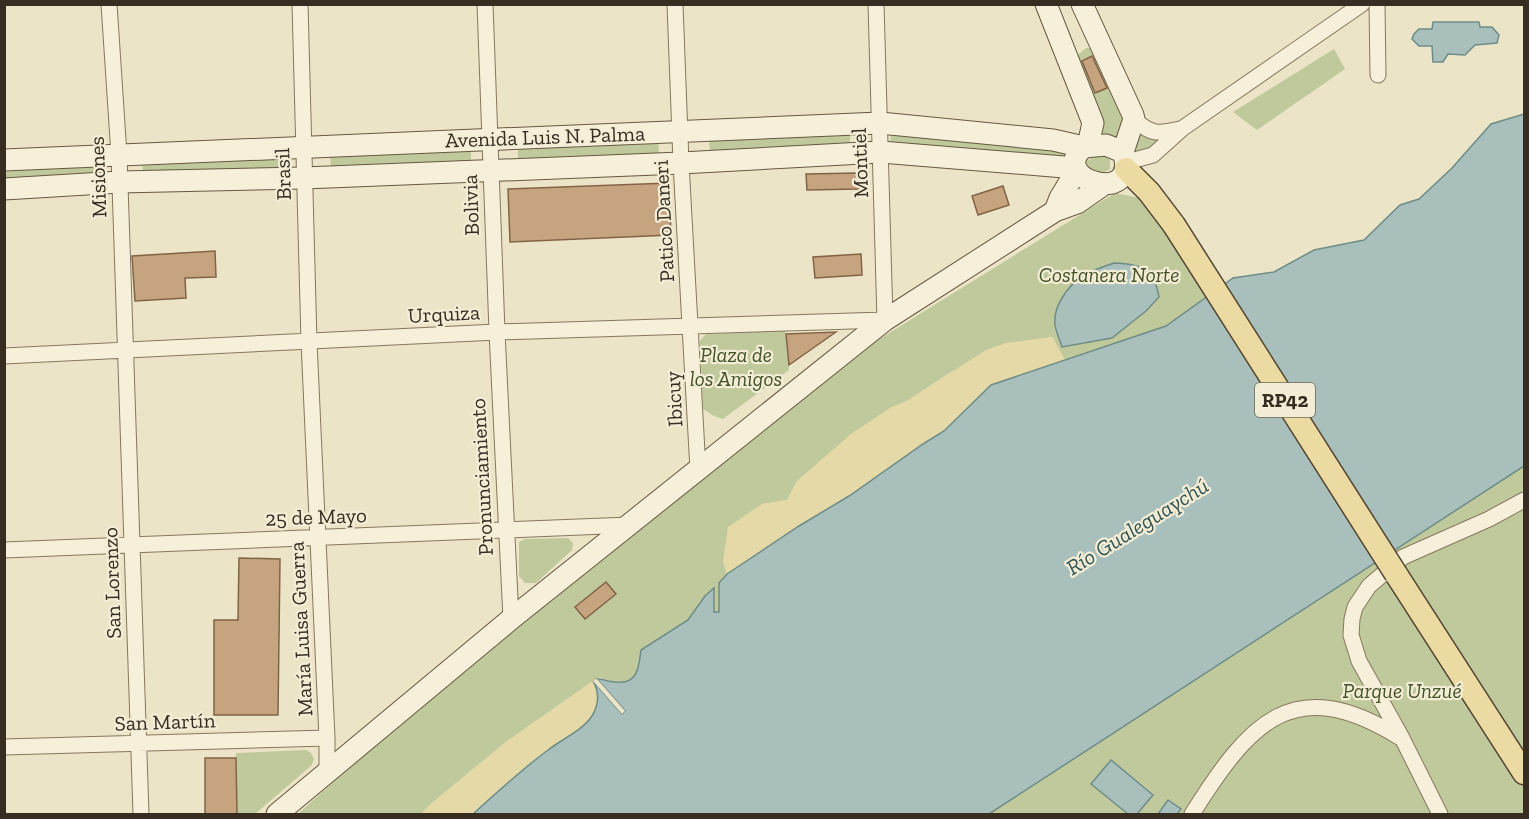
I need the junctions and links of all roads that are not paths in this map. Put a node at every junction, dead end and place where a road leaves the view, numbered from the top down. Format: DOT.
graph roads {
  1 [pos="109,4"];
  2 [pos="300,4"];
  3 [pos="485,4"];
  4 [pos="675,4"];
  5 [pos="876,4"];
  6 [pos="1046,4"];
  7 [pos="1082,4"];
  8 [pos="1362,4"];
  9 [pos="1377,4"];
  10 [pos="1378,75"];
  11 [pos="1134,119"];
  12 [pos="880,123"];
  13 [pos="1183,128"];
  14 [pos="680,131"];
  15 [pos="490,139"];
  16 [pos="1086,146"];
  17 [pos="303,147"];
  18 [pos="881,152"];
  19 [pos="119,155"];
  20 [pos="4,160"];
  21 [pos="1125,161"];
  22 [pos="681,163"];
  23 [pos="1077,169"];
  24 [pos="491,171"];
  25 [pos="304,178"];
  26 [pos="120,182"];
  27 [pos="1103,185"];
  28 [pos="4,189"];
  29 [pos="1055,211"];
  30 [pos="885,320"];
  31 [pos="691,326"];
  32 [pos="496,332"];
  33 [pos="309,342"];
  34 [pos="125,349"];
  35 [pos="4,356"];
  36 [pos="699,470"];
  37 [pos="1523,507"];
  38 [pos="630,525"];
  39 [pos="506,531"];
  40 [pos="318,538"];
  41 [pos="131,544"];
  42 [pos="4,550"];
  43 [pos="510,619"];
  44 [pos="1375,689"];
  45 [pos="1364,717"];
  46 [pos="327,738"];
  47 [pos="1402,738"];
  48 [pos="138,744"];
  49 [pos="4,747"];
  50 [pos="327,771"];
  51 [pos="1524,773"];
  52 [pos="141,814"];
  53 [pos="277,814"];
  54 [pos="1192,814"];
  55 [pos="1440,814"];
  1 -- 19 [label="street, Misiones"];
  2 -- 17 [label="street, Brasil"];
  3 -- 15 [label="street, Bolivia"];
  4 -- 14 [label="street, Patico Daneri"];
  5 -- 12 [label="street, Montiel"];
  6 -- 16 [label="main road"];
  7 -- 11 [label="main road"];
  8 -- 13 [label="street"];
  9 -- 10 [label="street"];
  11 -- 13 [label="street"];
  11 -- 21 [label="main road"];
  12 -- 14 [label="main road, Avenida Luis N. Palma"];
  12 -- 16 [label="main road, Avenida Luis N. Palma"];
  12 -- 18 [label="street, Montiel"];
  13 -- 21 [label="street"];
  14 -- 15 [label="main road, Avenida Luis N. Palma"];
  14 -- 22 [label="street, Patico Daneri"];
  15 -- 17 [label="main road, Avenida Luis N. Palma"];
  15 -- 24 [label="street, Bolivia"];
  16 -- 21 [label="main road"];
  16 -- 23 [label="main road"];
  17 -- 19 [label="main road, Avenida Luis N. Palma"];
  17 -- 25 [label="street, Brasil"];
  18 -- 22 [label="main road, Avenida Luis N. Palma"];
  18 -- 23 [label="main road, Avenida Luis N. Palma"];
  18 -- 30 [label="street, Montiel"];
  19 -- 20 [label="main road, Avenida Luis N. Palma"];
  19 -- 26 [label="street, Misiones"];
  21 -- 27 [label="main road"];
  21 -- 51 [label="main road, RP42, bridge"];
  22 -- 24 [label="main road, Avenida Luis N. Palma"];
  22 -- 31 [label="street, Patico Daneri"];
  23 -- 27 [label="main road"];
  23 -- 29 [label="main road"];
  24 -- 25 [label="main road, Avenida Luis N. Palma"];
  24 -- 32 [label="street, Bolivia"];
  25 -- 26 [label="main road, Avenida Luis N. Palma"];
  25 -- 33 [label="street, Brasil"];
  26 -- 28 [label="main road, Avenida Luis N. Palma"];
  26 -- 34 [label="street, Misiones"];
  27 -- 29 [label="main road"];
  29 -- 30 [label="main road"];
  30 -- 31 [label="street, Urquiza"];
  30 -- 36 [label="main road"];
  31 -- 32 [label="street, Urquiza"];
  31 -- 36 [label="street, Ibicuy"];
  32 -- 33 [label="street, Urquiza"];
  32 -- 39 [label="street, Pronunciamiento"];
  33 -- 34 [label="street, Urquiza"];
  33 -- 40 [label="street, María Luisa Guerra"];
  34 -- 35 [label="street, Urquiza"];
  34 -- 41 [label="street, San Lorenzo"];
  36 -- 38 [label="main road"];
  37 -- 44 [label="street"];
  38 -- 39 [label="street, 25 de Mayo"];
  38 -- 43 [label="main road"];
  39 -- 40 [label="street, 25 de Mayo"];
  39 -- 43 [label="street, Pronunciamiento"];
  40 -- 41 [label="street, 25 de Mayo"];
  40 -- 46 [label="street, María Luisa Guerra"];
  41 -- 42 [label="street, 25 de Mayo"];
  41 -- 48 [label="street, San Lorenzo"];
  43 -- 50 [label="main road"];
  44 -- 45 [label="street"];
  44 -- 47 [label="street"];
  45 -- 47 [label="street"];
  45 -- 54 [label="street"];
  46 -- 48 [label="street, San Martín"];
  46 -- 50 [label="street, María Luisa Guerra"];
  47 -- 55 [label="street"];
  48 -- 49 [label="street, San Martín"];
  48 -- 52 [label="street, San Lorenzo"];
  50 -- 53 [label="main road"];
}
